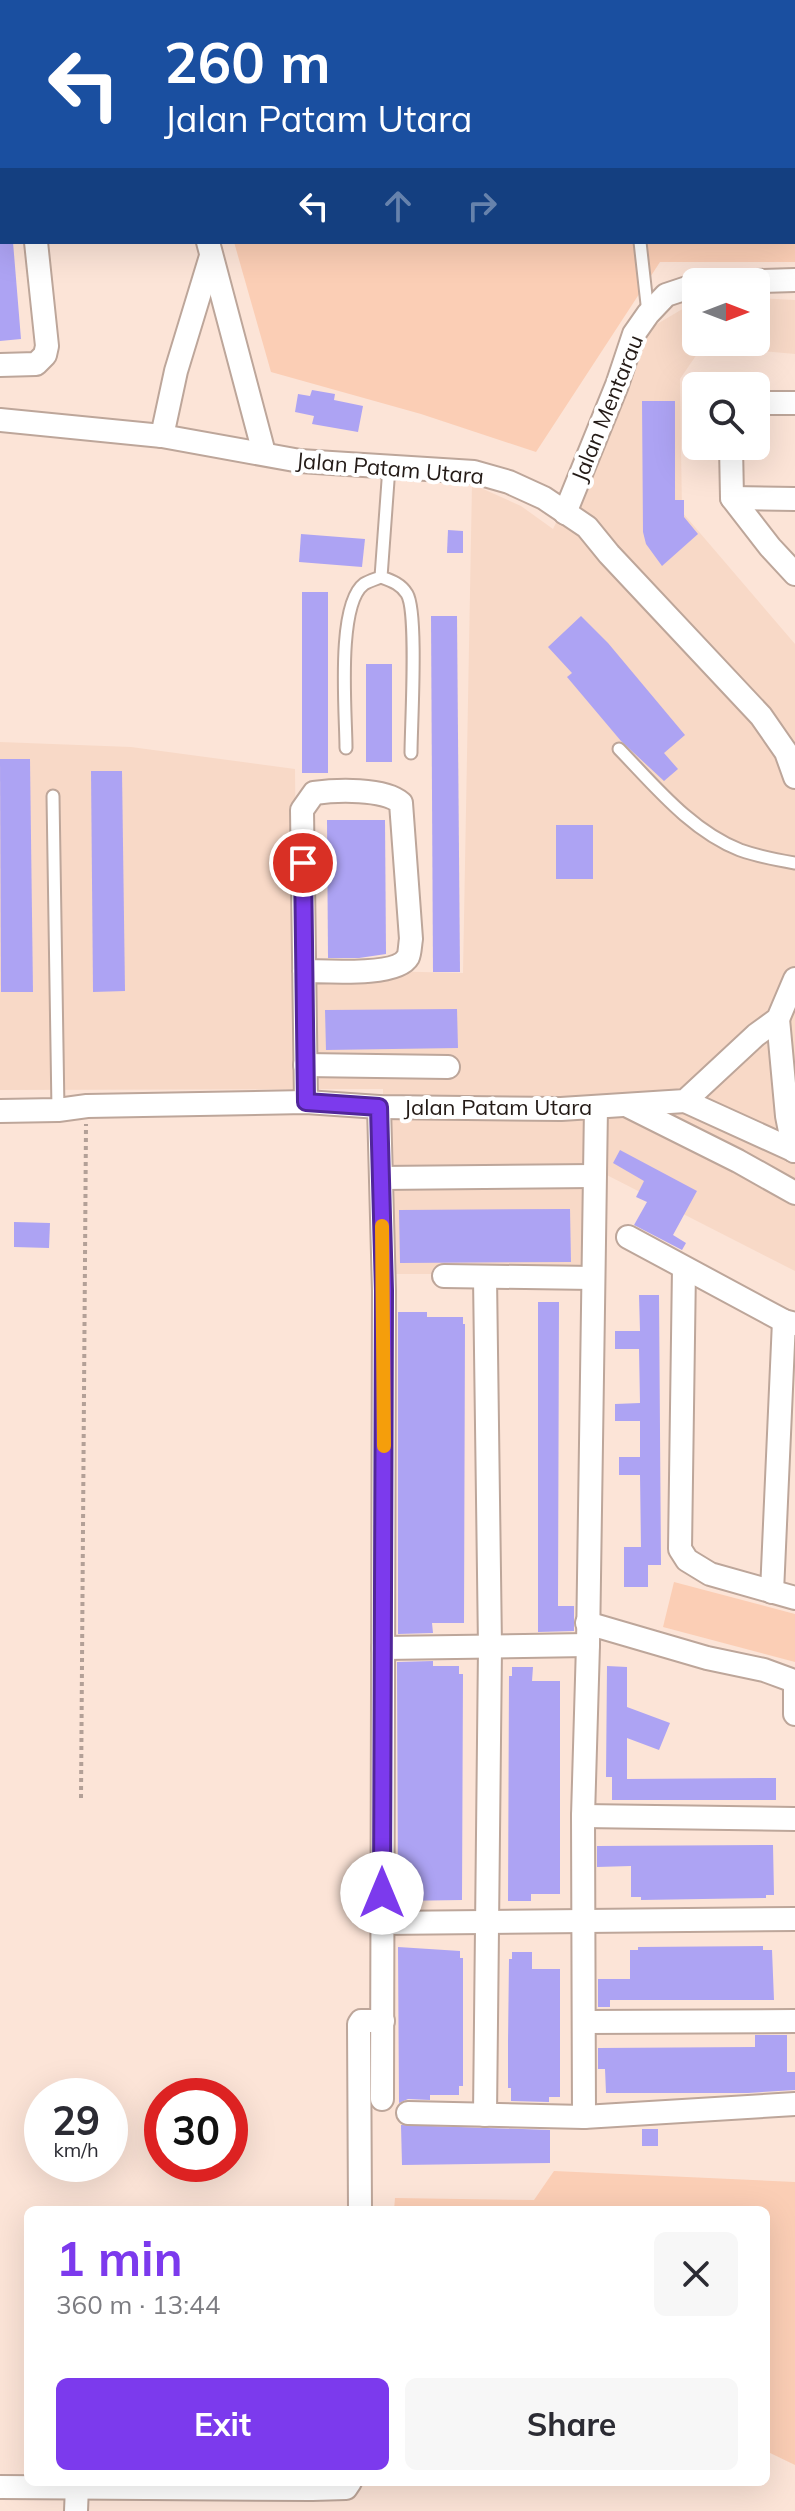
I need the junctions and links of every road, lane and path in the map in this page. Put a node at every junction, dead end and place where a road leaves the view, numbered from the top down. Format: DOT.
graph roads {
  1 [pos="36,244"];
  2 [pos="640,244"];
  3 [pos="209,248"];
  4 [pos="795,280"];
  5 [pos="770,281"];
  6 [pos="682,290"];
  7 [pos="648,314"];
  8 [pos="0,365"];
  9 [pos="770,403"];
  10 [pos="795,403"];
  11 [pos="0,420"];
  12 [pos="162,436"];
  13 [pos="264,453"];
  14 [pos="731,460"];
  15 [pos="389,467"];
  16 [pos="732,498"];
  17 [pos="795,499"];
  18 [pos="565,513"];
  19 [pos="795,574"];
  20 [pos="381,577"];
  21 [pos="346,748"];
  22 [pos="619,749"];
  23 [pos="411,753"];
  24 [pos="790,753"];
  25 [pos="795,777"];
  26 [pos="53,796"];
  27 [pos="795,863"];
  28 [pos="304,971"];
  29 [pos="795,979"];
  30 [pos="778,1019"];
  31 [pos="305,1065"];
  32 [pos="448,1067"];
  33 [pos="685,1101"];
  34 [pos="306,1102"];
  35 [pos="623,1104"];
  36 [pos="87,1106"];
  37 [pos="379,1107"];
  38 [pos="596,1107"];
  39 [pos="58,1110"];
  40 [pos="0,1111"];
  41 [pos="795,1151"];
  42 [pos="594,1176"];
  43 [pos="381,1178"];
  44 [pos="795,1193"];
  45 [pos="628,1237"];
  46 [pos="684,1268"];
  47 [pos="444,1276"];
  48 [pos="485,1277"];
  49 [pos="593,1278"];
  50 [pos="790,1322"];
  51 [pos="772,1592"];
  52 [pos="795,1598"];
  53 [pos="588,1634"];
  54 [pos="490,1647"];
  55 [pos="383,1648"];
  56 [pos="794,1681"];
  57 [pos="795,1714"];
  58 [pos="81,1798"];
  59 [pos="583,1816"];
  60 [pos="795,1819"];
  61 [pos="795,1919"];
  62 [pos="585,1921"];
  63 [pos="486,1922"];
  64 [pos="382,1923"];
  65 [pos="383,2021"];
  66 [pos="795,2021"];
  67 [pos="584,2022"];
  68 [pos="382,2099"];
  69 [pos="795,2104"];
  70 [pos="408,2113"];
  71 [pos="485,2115"];
  72 [pos="584,2117"];
  73 [pos="360,2206"];
  74 [pos="77,2486"];
  75 [pos="347,2486"];
  76 [pos="0,2487"];
  77 [pos="76,2511"];
  1 -- 8 [label="street"];
  2 -- 7 [label="lane"];
  3 -- 12 [label="street"];
  3 -- 13 [label="street"];
  4 -- 5 [label="street"];
  6 -- 7 [label="street, Jalan Mentarau"];
  7 -- 18 [label="street, Jalan Mentarau"];
  9 -- 10 [label="street"];
  11 -- 12 [label="street, Jalan Patam Utara"];
  12 -- 13 [label="street, Jalan Patam Utara"];
  13 -- 15 [label="street, Jalan Patam Utara"];
  14 -- 16 [label="street"];
  15 -- 18 [label="street, Jalan Patam Utara"];
  15 -- 20 [label="lane"];
  16 -- 17 [label="street"];
  16 -- 19 [label="street"];
  18 -- 24 [label="street, Jalan Patam Utara"];
  20 -- 21 [label="lane"];
  20 -- 23 [label="lane"];
  22 -- 27 [label="lane"];
  24 -- 25 [label="street, Jalan Patam Utara"];
  26 -- 39 [label="lane"];
  28 -- 28 [label="street"];
  28 -- 31 [label="street"];
  29 -- 30 [label="street"];
  30 -- 33 [label="street"];
  30 -- 41 [label="street"];
  31 -- 32 [label="street"];
  31 -- 34 [label="street"];
  33 -- 35 [label="street, Jalan Patam Utara"];
  33 -- 41 [label="street"];
  34 -- 36 [label="street, Jalan Patam Utara"];
  34 -- 37 [label="street, Jalan Patam Utara"];
  35 -- 38 [label="street, Jalan Patam Utara"];
  35 -- 44 [label="street"];
  36 -- 39 [label="street, Jalan Patam Utara"];
  36 -- 58 [label="path"];
  37 -- 38 [label="street, Jalan Patam Utara"];
  37 -- 43 [label="street"];
  38 -- 42 [label="street"];
  39 -- 40 [label="street, Jalan Patam Utara"];
  42 -- 43 [label="street"];
  42 -- 49 [label="street"];
  43 -- 55 [label="street"];
  45 -- 46 [label="street"];
  46 -- 50 [label="street"];
  46 -- 51 [label="street"];
  47 -- 48 [label="street"];
  48 -- 49 [label="street"];
  48 -- 54 [label="street"];
  49 -- 53 [label="street"];
  50 -- 51 [label="street"];
  51 -- 52 [label="street"];
  53 -- 54 [label="street"];
  53 -- 56 [label="street"];
  53 -- 59 [label="street"];
  54 -- 55 [label="street"];
  54 -- 63 [label="street"];
  55 -- 64 [label="street"];
  56 -- 57 [label="street"];
  59 -- 60 [label="street"];
  59 -- 62 [label="street"];
  61 -- 62 [label="street"];
  62 -- 63 [label="street"];
  62 -- 67 [label="street"];
  63 -- 64 [label="street"];
  63 -- 71 [label="street"];
  64 -- 65 [label="street"];
  65 -- 68 [label="street"];
  65 -- 73 [label="street"];
  66 -- 67 [label="street"];
  67 -- 72 [label="street"];
  69 -- 72 [label="street"];
  70 -- 71 [label="street"];
  71 -- 72 [label="street"];
  74 -- 75 [label="street"];
  74 -- 76 [label="street"];
  74 -- 77 [label="street"];
}
